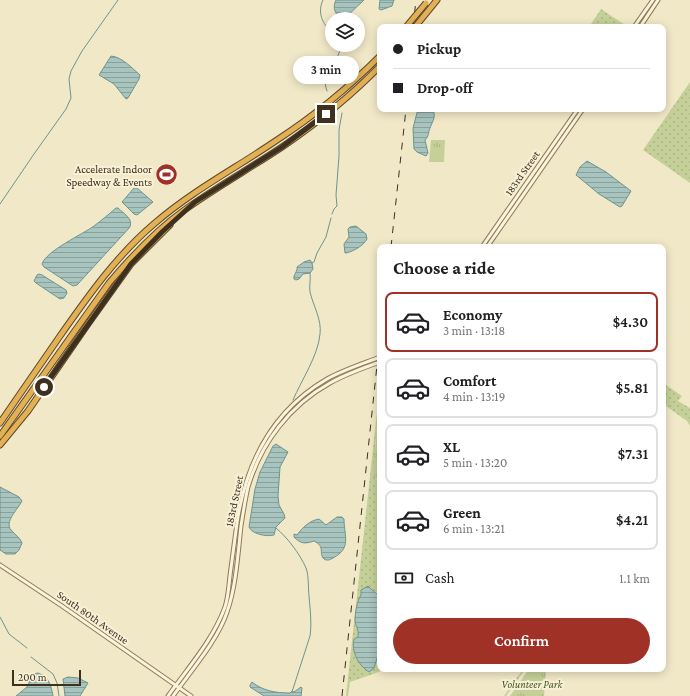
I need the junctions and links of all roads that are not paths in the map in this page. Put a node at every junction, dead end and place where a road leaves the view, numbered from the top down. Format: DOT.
graph roads {
  1 [pos="437,0"];
  2 [pos="653,0"];
  3 [pos="658,0"];
  4 [pos="427,2"];
  5 [pos="409,24"];
  6 [pos="418,24"];
  7 [pos="636,24"];
  8 [pos="642,24"];
  9 [pos="377,59"];
  10 [pos="377,69"];
  11 [pos="576,112"];
  12 [pos="581,112"];
  13 [pos="195,202"];
  14 [pos="484,244"];
  15 [pos="489,244"];
  16 [pos="377,358"];
  17 [pos="377,363"];
  18 [pos="0,423"];
  19 [pos="0,436"];
  20 [pos="0,445"];
  21 [pos="0,565"];
  22 [pos="176,685"];
  23 [pos="179,688"];
  24 [pos="168,696"];
  25 [pos="173,696"];
  26 [pos="191,696"];
  1 -- 6 [label="highway"];
  2 -- 7 [label="street"];
  3 -- 8 [label="street"];
  4 -- 5 [label="highway, bridge"];
  9 -- 18 [label="highway"];
  10 -- 13 [label="highway"];
  11 -- 14 [label="street, 183rd Street"];
  12 -- 15 [label="street, 183rd Street"];
  13 -- 19 [label="highway"];
  13 -- 20 [label="highway"];
  16 -- 22 [label="street, 183rd Street"];
  17 -- 23 [label="street, 183rd Street"];
  21 -- 22 [label="street, South 80th Avenue"];
  22 -- 23 [label="street, South 80th Avenue"];
  22 -- 24 [label="street, 183rd Street"];
  23 -- 25 [label="street, 183rd Street"];
  23 -- 26 [label="street, South 80th Avenue"];
}
